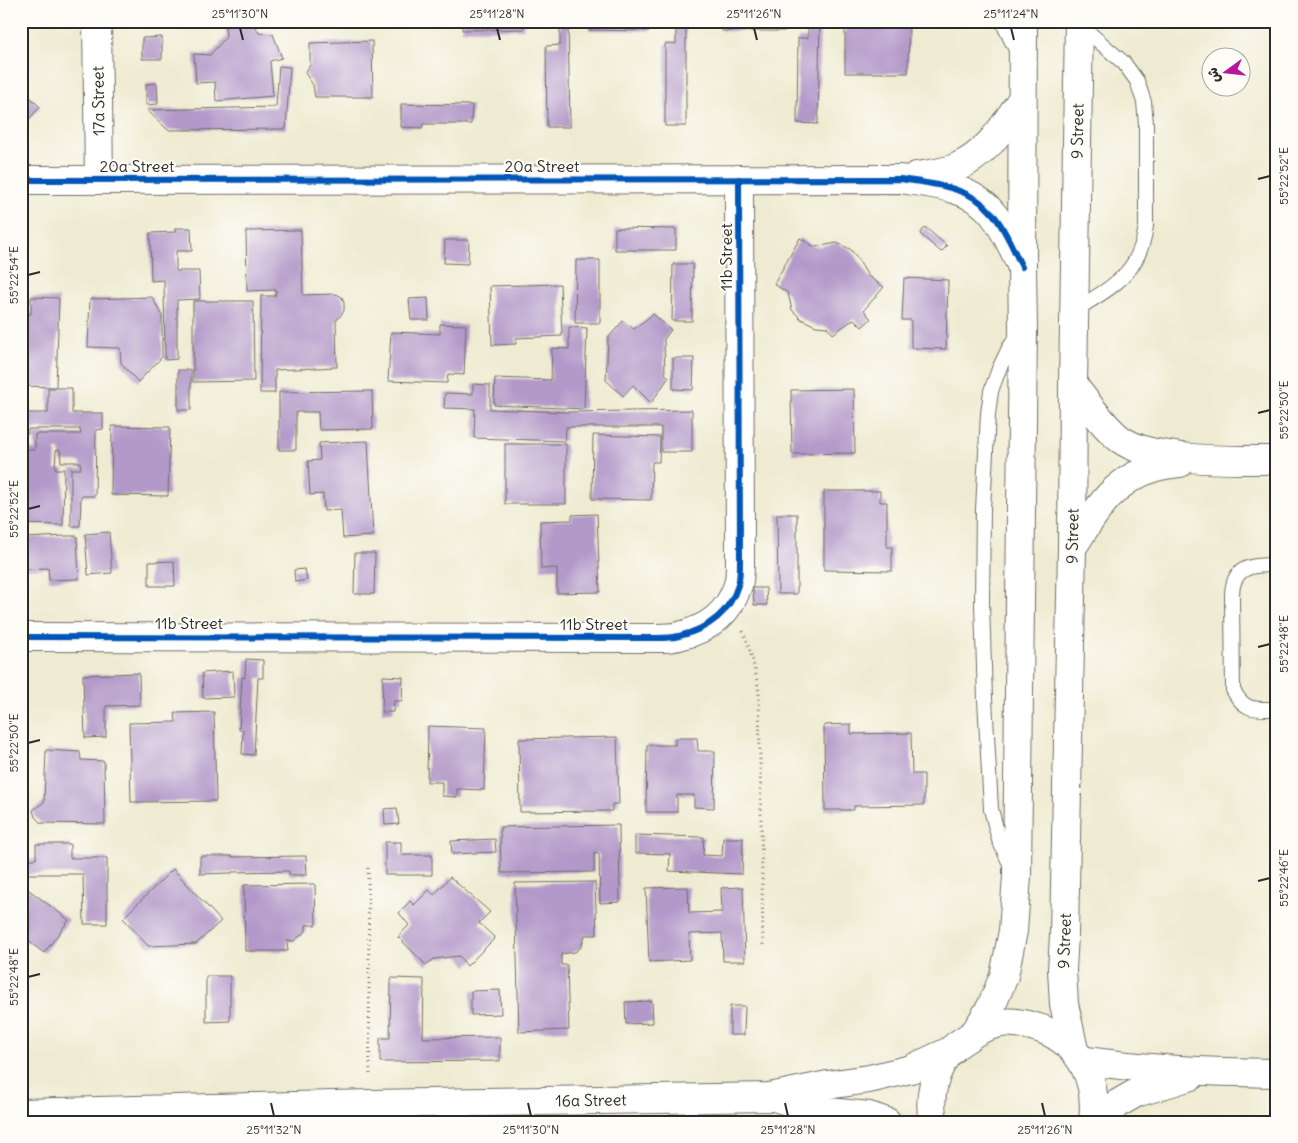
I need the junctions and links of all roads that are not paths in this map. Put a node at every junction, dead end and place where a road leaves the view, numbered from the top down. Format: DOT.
graph roads {
  1 [pos="97,21"];
  2 [pos="1002,21"];
  3 [pos="1023,21"];
  4 [pos="1079,23"];
  5 [pos="1023,63"];
  6 [pos="1022,99"];
  7 [pos="739,179"];
  8 [pos="900,179"];
  9 [pos="21,180"];
  10 [pos="99,180"];
  11 [pos="1022,267"];
  12 [pos="1074,311"];
  13 [pos="1023,329"];
  14 [pos="1073,385"];
  15 [pos="1206,460"];
  16 [pos="1277,460"];
  17 [pos="1072,548"];
  18 [pos="1277,565"];
  19 [pos="21,636"];
  20 [pos="1277,709"];
  21 [pos="1016,876"];
  22 [pos="976,1031"];
  23 [pos="952,1050"];
  24 [pos="1077,1055"];
  25 [pos="1204,1072"];
  26 [pos="1277,1073"];
  27 [pos="770,1097"];
  28 [pos="21,1113"];
  29 [pos="887,1122"];
  30 [pos="933,1122"];
  31 [pos="1095,1122"];
  1 -- 10 [label="street, 17a Street"];
  2 -- 5 [label="lane"];
  3 -- 5 [label="street"];
  4 -- 12 [label="street, 9 Street"];
  4 -- 12 [label="lane"];
  5 -- 6 [label="street"];
  6 -- 8 [label="street, 20a Street"];
  6 -- 11 [label="street"];
  7 -- 8 [label="street, 20a Street"];
  7 -- 10 [label="street, 20a Street"];
  7 -- 19 [label="street, 11b Street"];
  8 -- 11 [label="street, 20a Street"];
  9 -- 10 [label="street, 20a Street"];
  11 -- 13 [label="street"];
  12 -- 14 [label="street, 9 Street"];
  13 -- 21 [label="street"];
  13 -- 21 [label="lane"];
  14 -- 15 [label="street"];
  14 -- 17 [label="street, 9 Street"];
  15 -- 16 [label="street"];
  15 -- 17 [label="street"];
  17 -- 24 [label="street, 9 Street"];
  18 -- 20 [label="lane"];
  21 -- 22 [label="street"];
  22 -- 23 [label="street"];
  22 -- 24 [label="street"];
  23 -- 27 [label="street, 16a Street"];
  23 -- 30 [label="street"];
  24 -- 25 [label="street"];
  24 -- 31 [label="street"];
  25 -- 26 [label="street"];
  25 -- 31 [label="street"];
  27 -- 28 [label="street, 16a Street"];
  27 -- 29 [label="street, 16a Street"];
}
